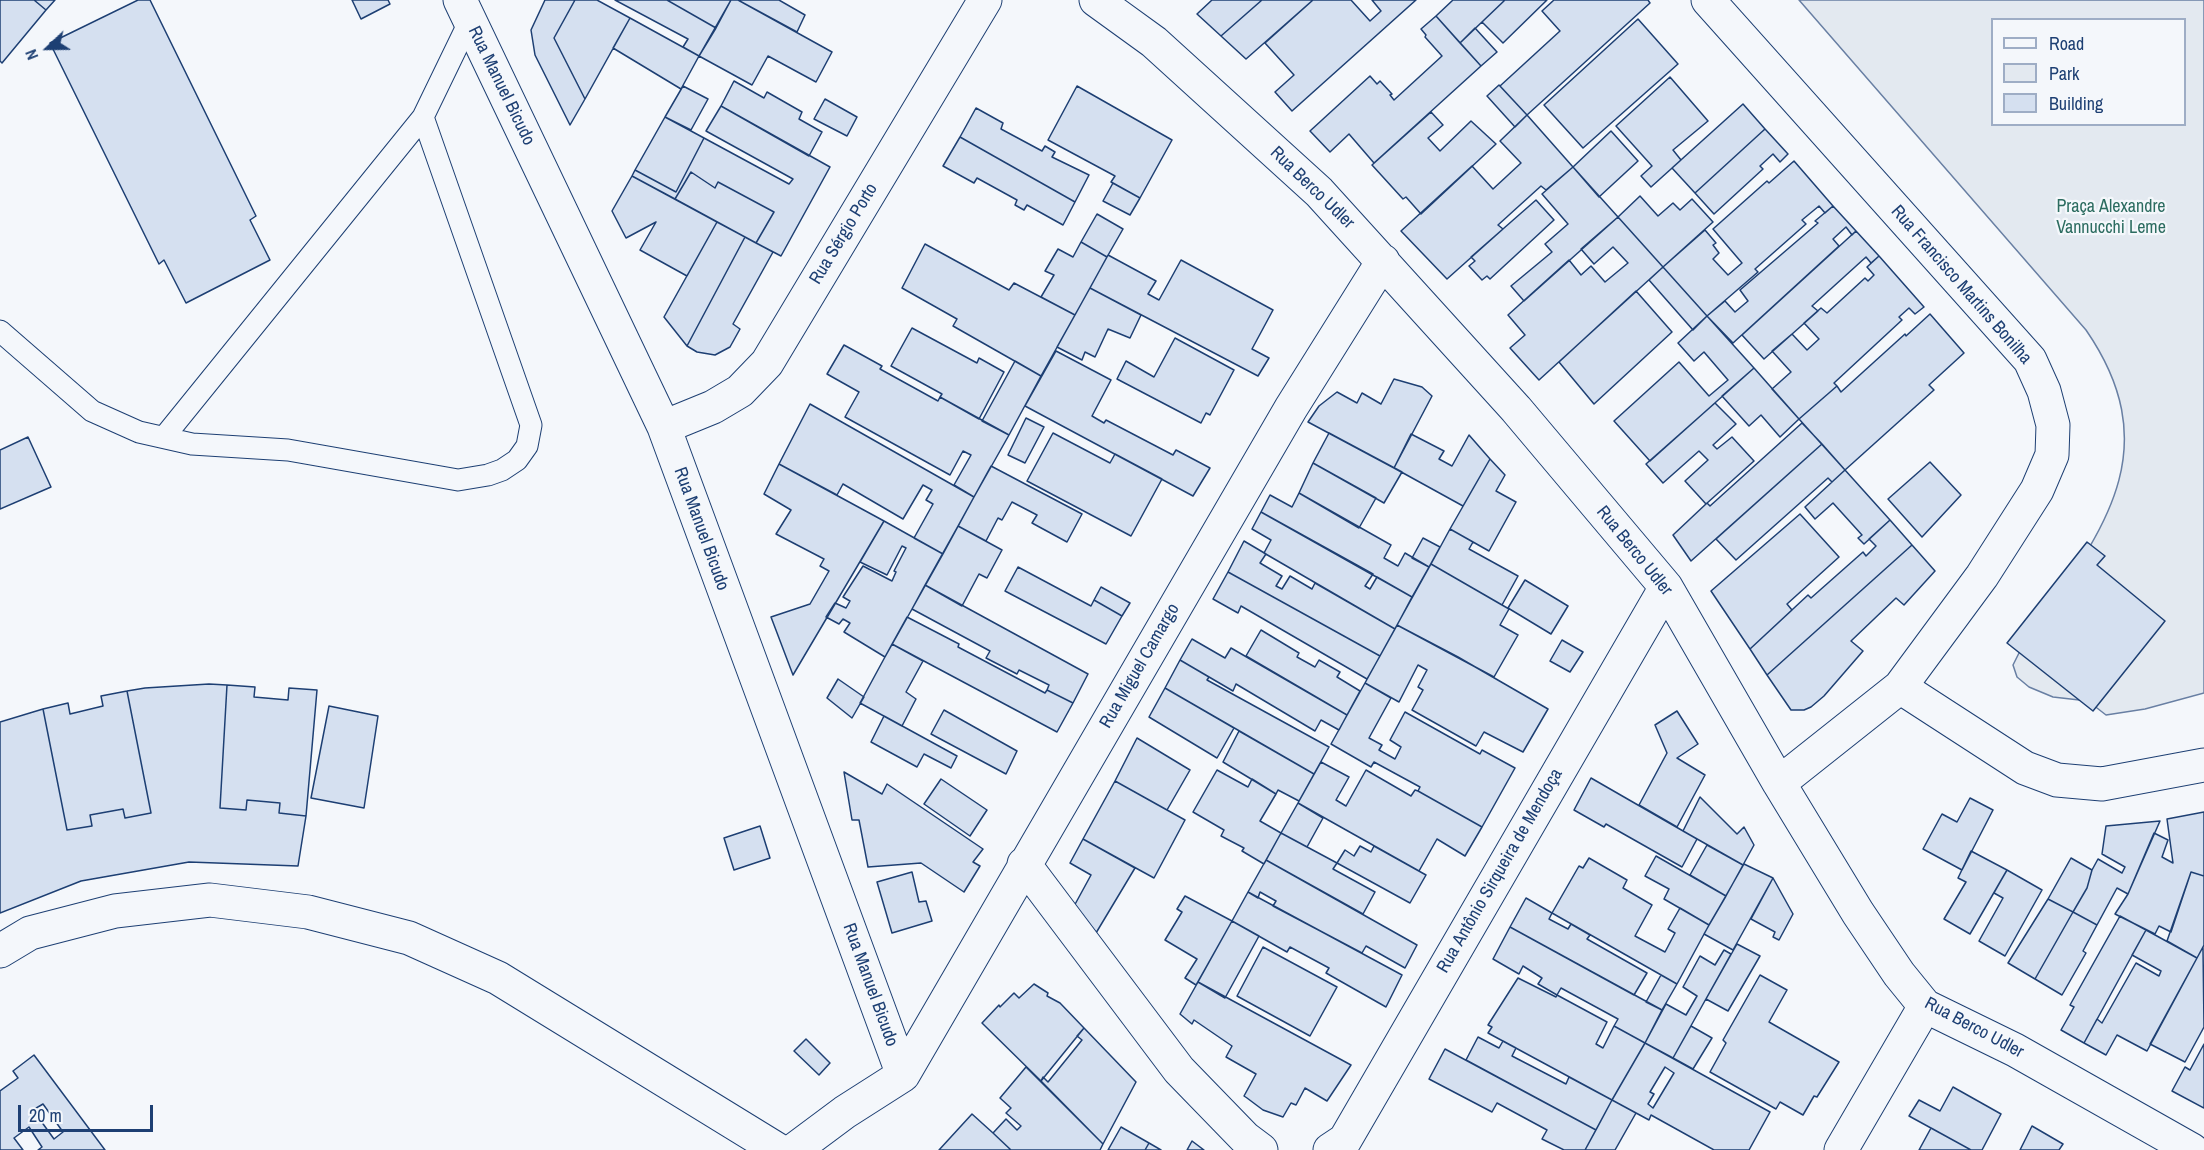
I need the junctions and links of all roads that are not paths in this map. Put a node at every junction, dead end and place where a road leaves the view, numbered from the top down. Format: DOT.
graph roads {
  1 [pos="985,0"];
  2 [pos="1096,0"];
  3 [pos="1708,0"];
  4 [pos="470,7"];
  5 [pos="423,117"];
  6 [pos="1383,261"];
  7 [pos="0,331"];
  8 [pos="664,428"];
  9 [pos="164,437"];
  10 [pos="1666,587"];
  11 [pos="1900,687"];
  12 [pos="2204,765"];
  13 [pos="1779,783"];
  14 [pos="1024,864"];
  15 [pos="0,951"];
  16 [pos="1925,1006"];
  17 [pos="903,1075"];
  18 [pos="778,1150"];
  19 [pos="794,1150"];
  20 [pos="1261,1150"];
  21 [pos="1330,1150"];
  22 [pos="1841,1150"];
  23 [pos="2192,1150"];
  1 -- 8 [label="street, Rua Sérgio Porto"];
  2 -- 6 [label="street, Rua Berco Udler"];
  3 -- 11 [label="street, Rua Francisco Martins Bonilha"];
  4 -- 5 [label="lane"];
  4 -- 8 [label="street, Rua Manuel Bicudo"];
  5 -- 9 [label="lane"];
  5 -- 9 [label="lane"];
  6 -- 10 [label="street, Rua Berco Udler"];
  6 -- 14 [label="street, Rua Miguel Camargo"];
  7 -- 9 [label="lane"];
  8 -- 17 [label="street, Rua Manuel Bicudo"];
  10 -- 13 [label="street, Rua Berco Udler"];
  10 -- 21 [label="street, Rua Antônio Sirqueira de Mendoça"];
  11 -- 12 [label="street"];
  11 -- 13 [label="street, Rua Francisco Martins Bonilha"];
  13 -- 16 [label="street, Rua Berco Udler"];
  14 -- 17 [label="street, Rua Miguel Camargo"];
  14 -- 20 [label="street"];
  15 -- 18 [label="street"];
  16 -- 22 [label="street"];
  16 -- 23 [label="street, Rua Berco Udler"];
  17 -- 19 [label="street"];
}
